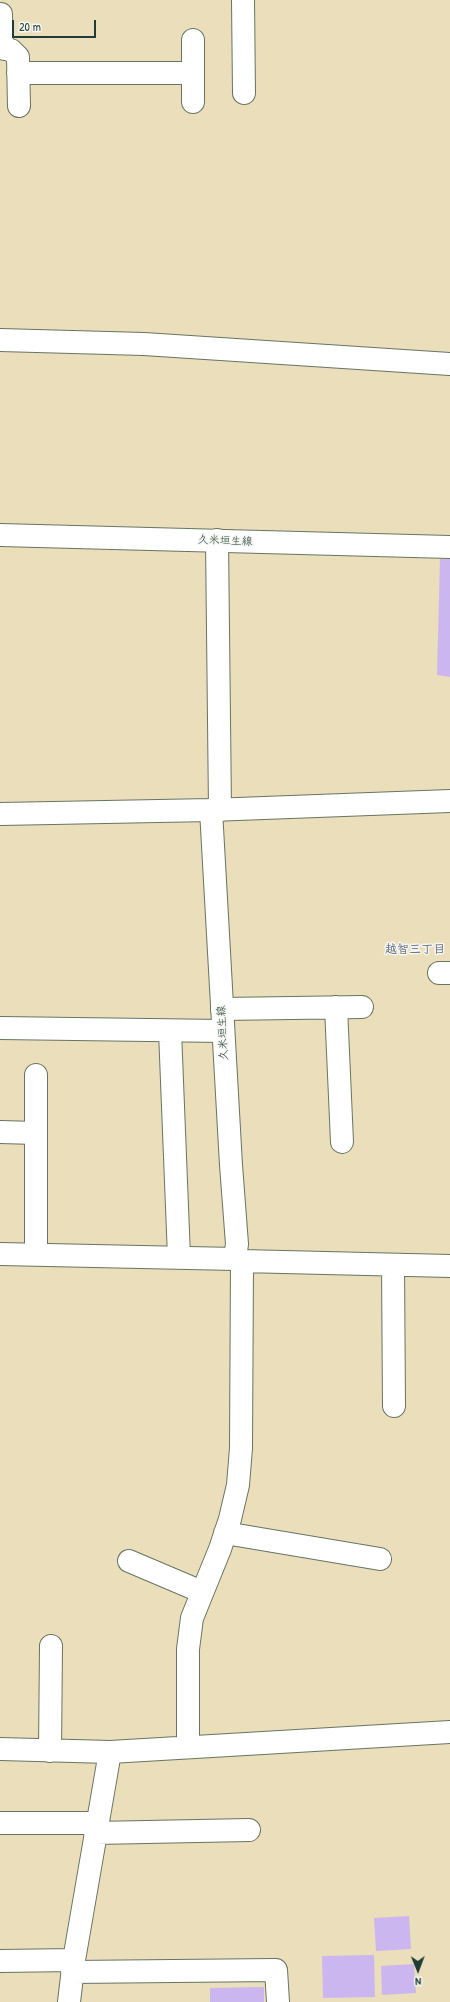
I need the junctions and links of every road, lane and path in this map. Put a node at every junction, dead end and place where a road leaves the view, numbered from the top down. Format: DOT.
graph roads {
  1 [pos="243,0"];
  2 [pos="1,14"];
  3 [pos="193,40"];
  4 [pos="1,48"];
  5 [pos="18,73"];
  6 [pos="193,73"];
  7 [pos="244,93"];
  8 [pos="193,102"];
  9 [pos="19,106"];
  10 [pos="0,340"];
  11 [pos="450,364"];
  12 [pos="0,535"];
  13 [pos="217,540"];
  14 [pos="450,546"];
  15 [pos="450,801"];
  16 [pos="216,810"];
  17 [pos="0,814"];
  18 [pos="336,1007"];
  19 [pos="362,1007"];
  20 [pos="222,1009"];
  21 [pos="0,1028"];
  22 [pos="170,1031"];
  23 [pos="223,1031"];
  24 [pos="36,1074"];
  25 [pos="0,1132"];
  26 [pos="36,1133"];
  27 [pos="342,1142"];
  28 [pos="0,1254"];
  29 [pos="36,1254"];
  30 [pos="179,1257"];
  31 [pos="239,1260"];
  32 [pos="393,1265"];
  33 [pos="450,1266"];
  34 [pos="394,1406"];
  35 [pos="225,1532"];
  36 [pos="380,1559"];
  37 [pos="129,1561"];
  38 [pos="202,1592"];
  39 [pos="51,1646"];
  40 [pos="450,1732"];
  41 [pos="188,1747"];
  42 [pos="0,1749"];
  43 [pos="50,1751"];
  44 [pos="110,1752"];
  45 [pos="0,1824"];
  46 [pos="96,1828"];
  47 [pos="249,1830"];
  48 [pos="0,1961"];
  49 [pos="73,1966"];
  50 [pos="69,2002"];
  51 [pos="278,2002"];
  1 -- 7 [label="street"];
  2 -- 4 [label="street"];
  3 -- 6 [label="street"];
  4 -- 5 [label="street"];
  5 -- 6 [label="street"];
  5 -- 9 [label="street"];
  6 -- 8 [label="street"];
  10 -- 11 [label="street"];
  12 -- 13 [label="street, 久米垣生線"];
  13 -- 14 [label="street, 久米垣生線"];
  13 -- 16 [label="street, 久米垣生線"];
  15 -- 16 [label="street"];
  16 -- 17 [label="street"];
  16 -- 20 [label="street, 久米垣生線"];
  18 -- 19 [label="street"];
  18 -- 20 [label="street"];
  18 -- 27 [label="street"];
  20 -- 23 [label="street, 久米垣生線"];
  21 -- 22 [label="street"];
  22 -- 23 [label="street"];
  22 -- 30 [label="street"];
  23 -- 31 [label="street, 久米垣生線"];
  24 -- 26 [label="street"];
  25 -- 26 [label="street"];
  26 -- 29 [label="street"];
  28 -- 29 [label="street"];
  29 -- 30 [label="street"];
  30 -- 31 [label="street"];
  31 -- 32 [label="street"];
  31 -- 35 [label="street, 久米垣生線"];
  32 -- 33 [label="street"];
  32 -- 34 [label="street"];
  35 -- 36 [label="street"];
  35 -- 38 [label="street, 久米垣生線"];
  37 -- 38 [label="street"];
  38 -- 41 [label="street, 久米垣生線"];
  39 -- 43 [label="street"];
  40 -- 41 [label="street"];
  41 -- 44 [label="street"];
  42 -- 43 [label="street"];
  43 -- 44 [label="street"];
  44 -- 46 [label="street"];
  45 -- 46 [label="street"];
  46 -- 47 [label="street"];
  46 -- 49 [label="street"];
  48 -- 49 [label="street"];
  49 -- 50 [label="street"];
  49 -- 51 [label="street"];
}
